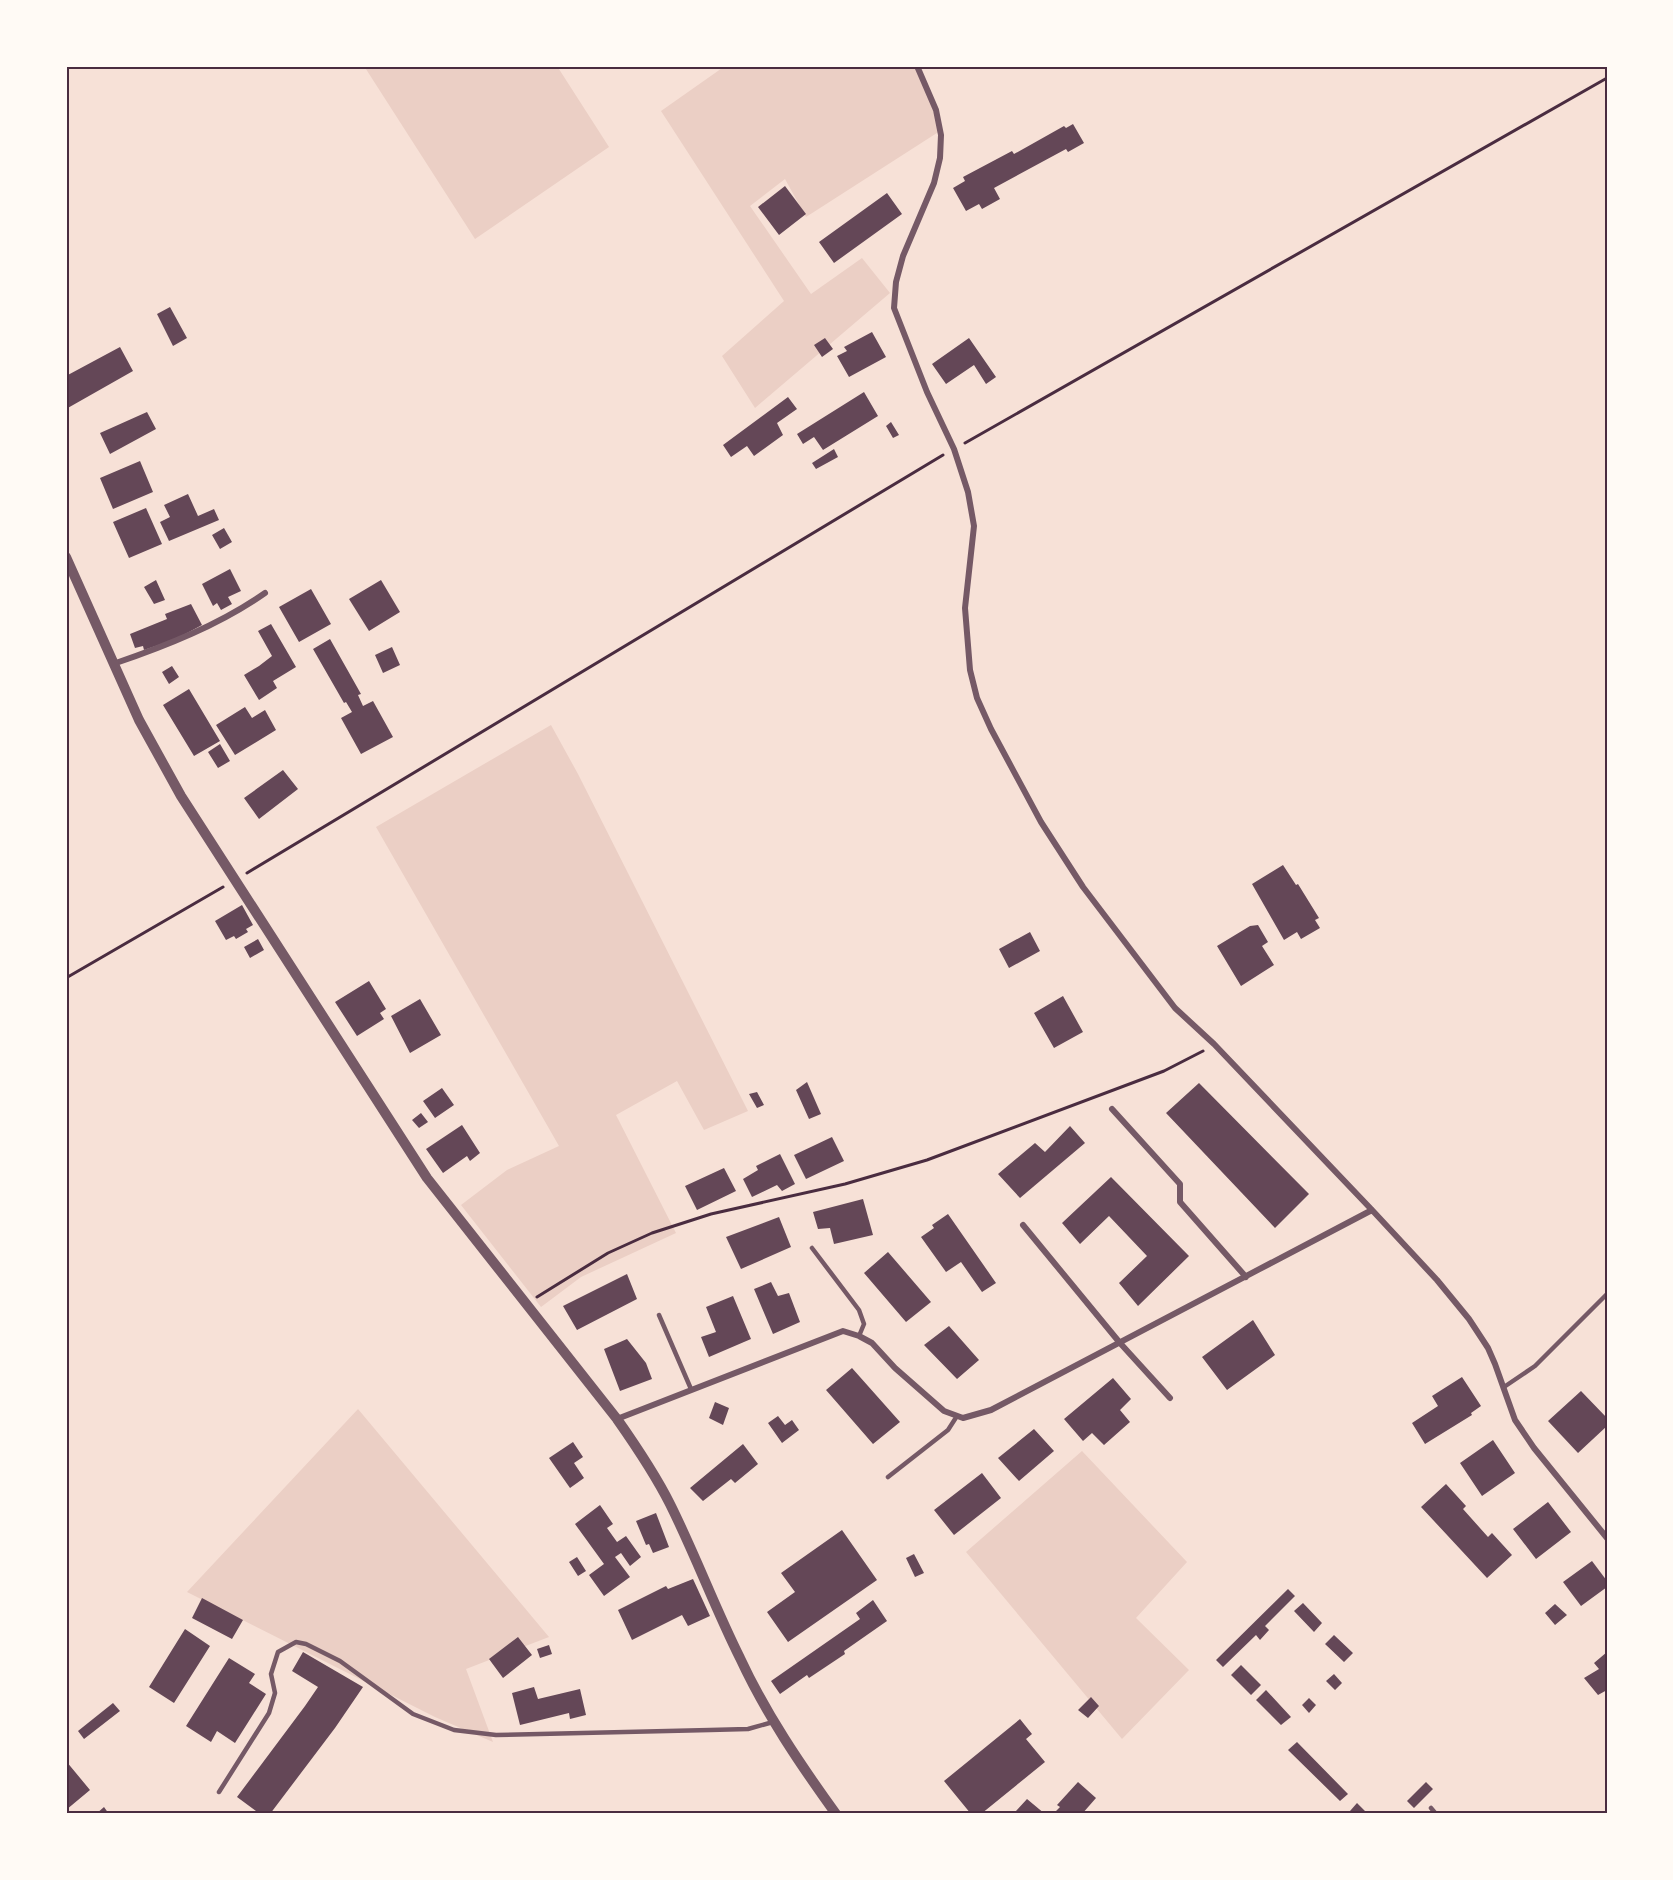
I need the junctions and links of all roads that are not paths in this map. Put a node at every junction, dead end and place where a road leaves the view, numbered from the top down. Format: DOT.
graph roads {
  1 [pos="917,66"];
  2 [pos="66,557"];
  3 [pos="265,593"];
  4 [pos="113,664"];
  5 [pos="1112,1109"];
  6 [pos="1372,1210"];
  7 [pos="1023,1226"];
  8 [pos="812,1248"];
  9 [pos="1245,1277"];
  10 [pos="1607,1294"];
  11 [pos="659,1315"];
  12 [pos="859,1336"];
  13 [pos="1120,1343"];
  14 [pos="1504,1387"];
  15 [pos="691,1389"];
  16 [pos="1170,1398"];
  17 [pos="957,1416"];
  18 [pos="617,1419"];
  19 [pos="888,1477"];
  20 [pos="1607,1538"];
  21 [pos="773,1722"];
  22 [pos="219,1792"];
  23 [pos="1431,1808"];
  24 [pos="836,1814"];
  25 [pos="1436,1814"];
  1 -- 6 [label="street"];
  2 -- 4 [label="street"];
  3 -- 4 [label="street"];
  4 -- 18 [label="street"];
  5 -- 9 [label="street"];
  6 -- 9 [label="street"];
  6 -- 14 [label="street"];
  7 -- 13 [label="street"];
  8 -- 12 [label="lane"];
  9 -- 13 [label="street"];
  10 -- 14 [label="lane"];
  11 -- 15 [label="lane"];
  12 -- 15 [label="street"];
  12 -- 17 [label="street"];
  13 -- 16 [label="street"];
  13 -- 17 [label="street"];
  14 -- 20 [label="street"];
  15 -- 18 [label="street"];
  17 -- 19 [label="lane"];
  18 -- 21 [label="street"];
  21 -- 22 [label="lane"];
  21 -- 24 [label="street"];
  23 -- 25 [label="lane"];
}
